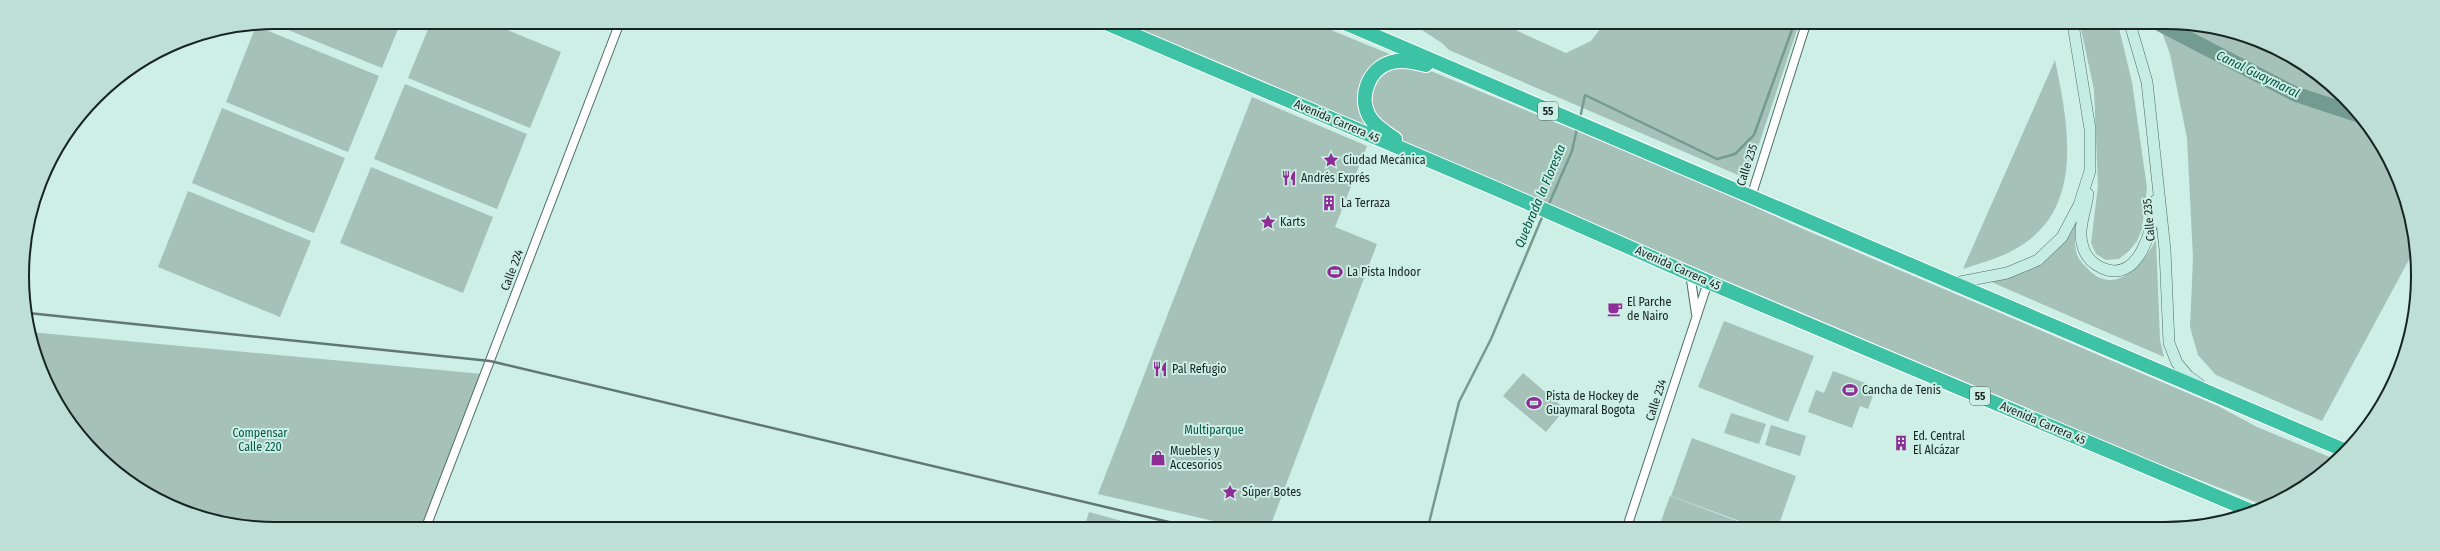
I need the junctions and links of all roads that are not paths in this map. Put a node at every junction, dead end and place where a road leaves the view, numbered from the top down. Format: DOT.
graph roads {
  1 [pos="617,29"];
  2 [pos="1120,29"];
  3 [pos="1359,29"];
  4 [pos="1804,29"];
  5 [pos="2074,29"];
  6 [pos="2132,29"];
  7 [pos="1489,85"];
  8 [pos="1446,167"];
  9 [pos="2090,171"];
  10 [pos="2159,182"];
  11 [pos="1751,197"];
  12 [pos="1690,274"];
  13 [pos="1708,282"];
  14 [pos="1955,283"];
  15 [pos="1696,315"];
  16 [pos="2216,395"];
  17 [pos="2308,434"];
  18 [pos="2340,448"];
  19 [pos="2333,455"];
  20 [pos="2245,509"];
  21 [pos="428,522"];
  22 [pos="1629,522"];
  1 -- 21 [label="street, Calle 224"];
  2 -- 8 [label="highway, Avenida Carrera 45 / 55"];
  3 -- 7 [label="highway, 55"];
  4 -- 11 [label="street, Calle 235"];
  5 -- 9 [label="main road"];
  6 -- 10 [label="main road, Calle 235"];
  7 -- 8 [label="highway"];
  7 -- 11 [label="highway, 55"];
  8 -- 12 [label="highway, Avenida Carrera 45 / 55"];
  9 -- 10 [label="main road"];
  9 -- 14 [label="main road"];
  10 -- 16 [label="main road, Calle 235"];
  11 -- 14 [label="highway, 55"];
  12 -- 13 [label="highway, Avenida Carrera 45 / 55"];
  12 -- 15 [label="street"];
  13 -- 15 [label="street, Calle 234"];
  13 -- 20 [label="highway, Avenida Carrera 45 / 55"];
  14 -- 16 [label="highway, 55"];
  15 -- 22 [label="street, Calle 234"];
  16 -- 17 [label="highway, 55"];
  17 -- 18 [label="highway, 55"];
  17 -- 19 [label="highway"];
}
